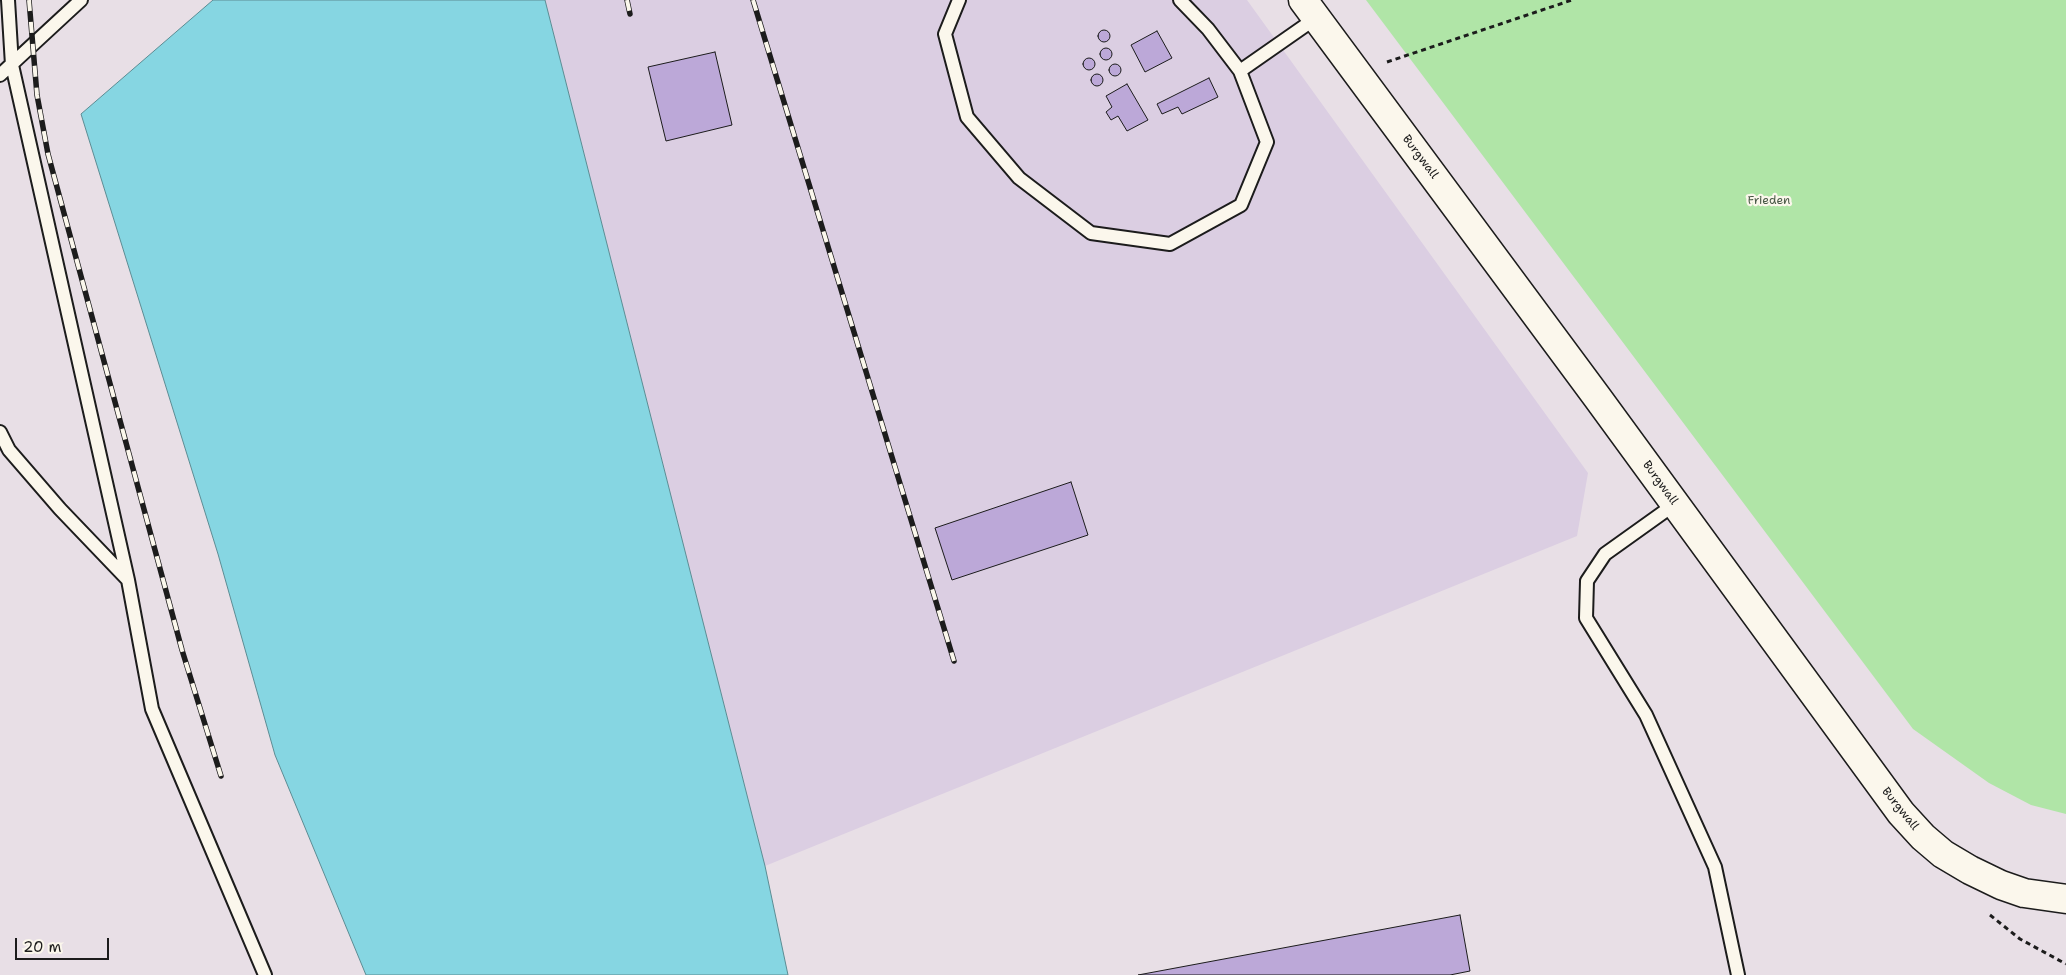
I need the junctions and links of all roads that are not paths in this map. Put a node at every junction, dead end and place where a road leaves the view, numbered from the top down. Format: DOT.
graph roads {
  1 [pos="8,0"];
  2 [pos="81,0"];
  3 [pos="960,0"];
  4 [pos="1180,0"];
  5 [pos="1309,9"];
  6 [pos="12,65"];
  7 [pos="1240,71"];
  8 [pos="0,75"];
  9 [pos="0,432"];
  10 [pos="1675,504"];
  11 [pos="128,580"];
  12 [pos="2066,899"];
  13 [pos="265,975"];
  14 [pos="1738,975"];
  1 -- 6 [label="lane"];
  2 -- 6 [label="lane"];
  3 -- 7 [label="lane"];
  4 -- 7 [label="lane"];
  5 -- 7 [label="lane"];
  5 -- 10 [label="street, Burgwall"];
  6 -- 8 [label="lane"];
  6 -- 11 [label="lane"];
  9 -- 11 [label="lane"];
  10 -- 12 [label="street, Burgwall"];
  10 -- 14 [label="lane"];
  11 -- 13 [label="lane"];
}
